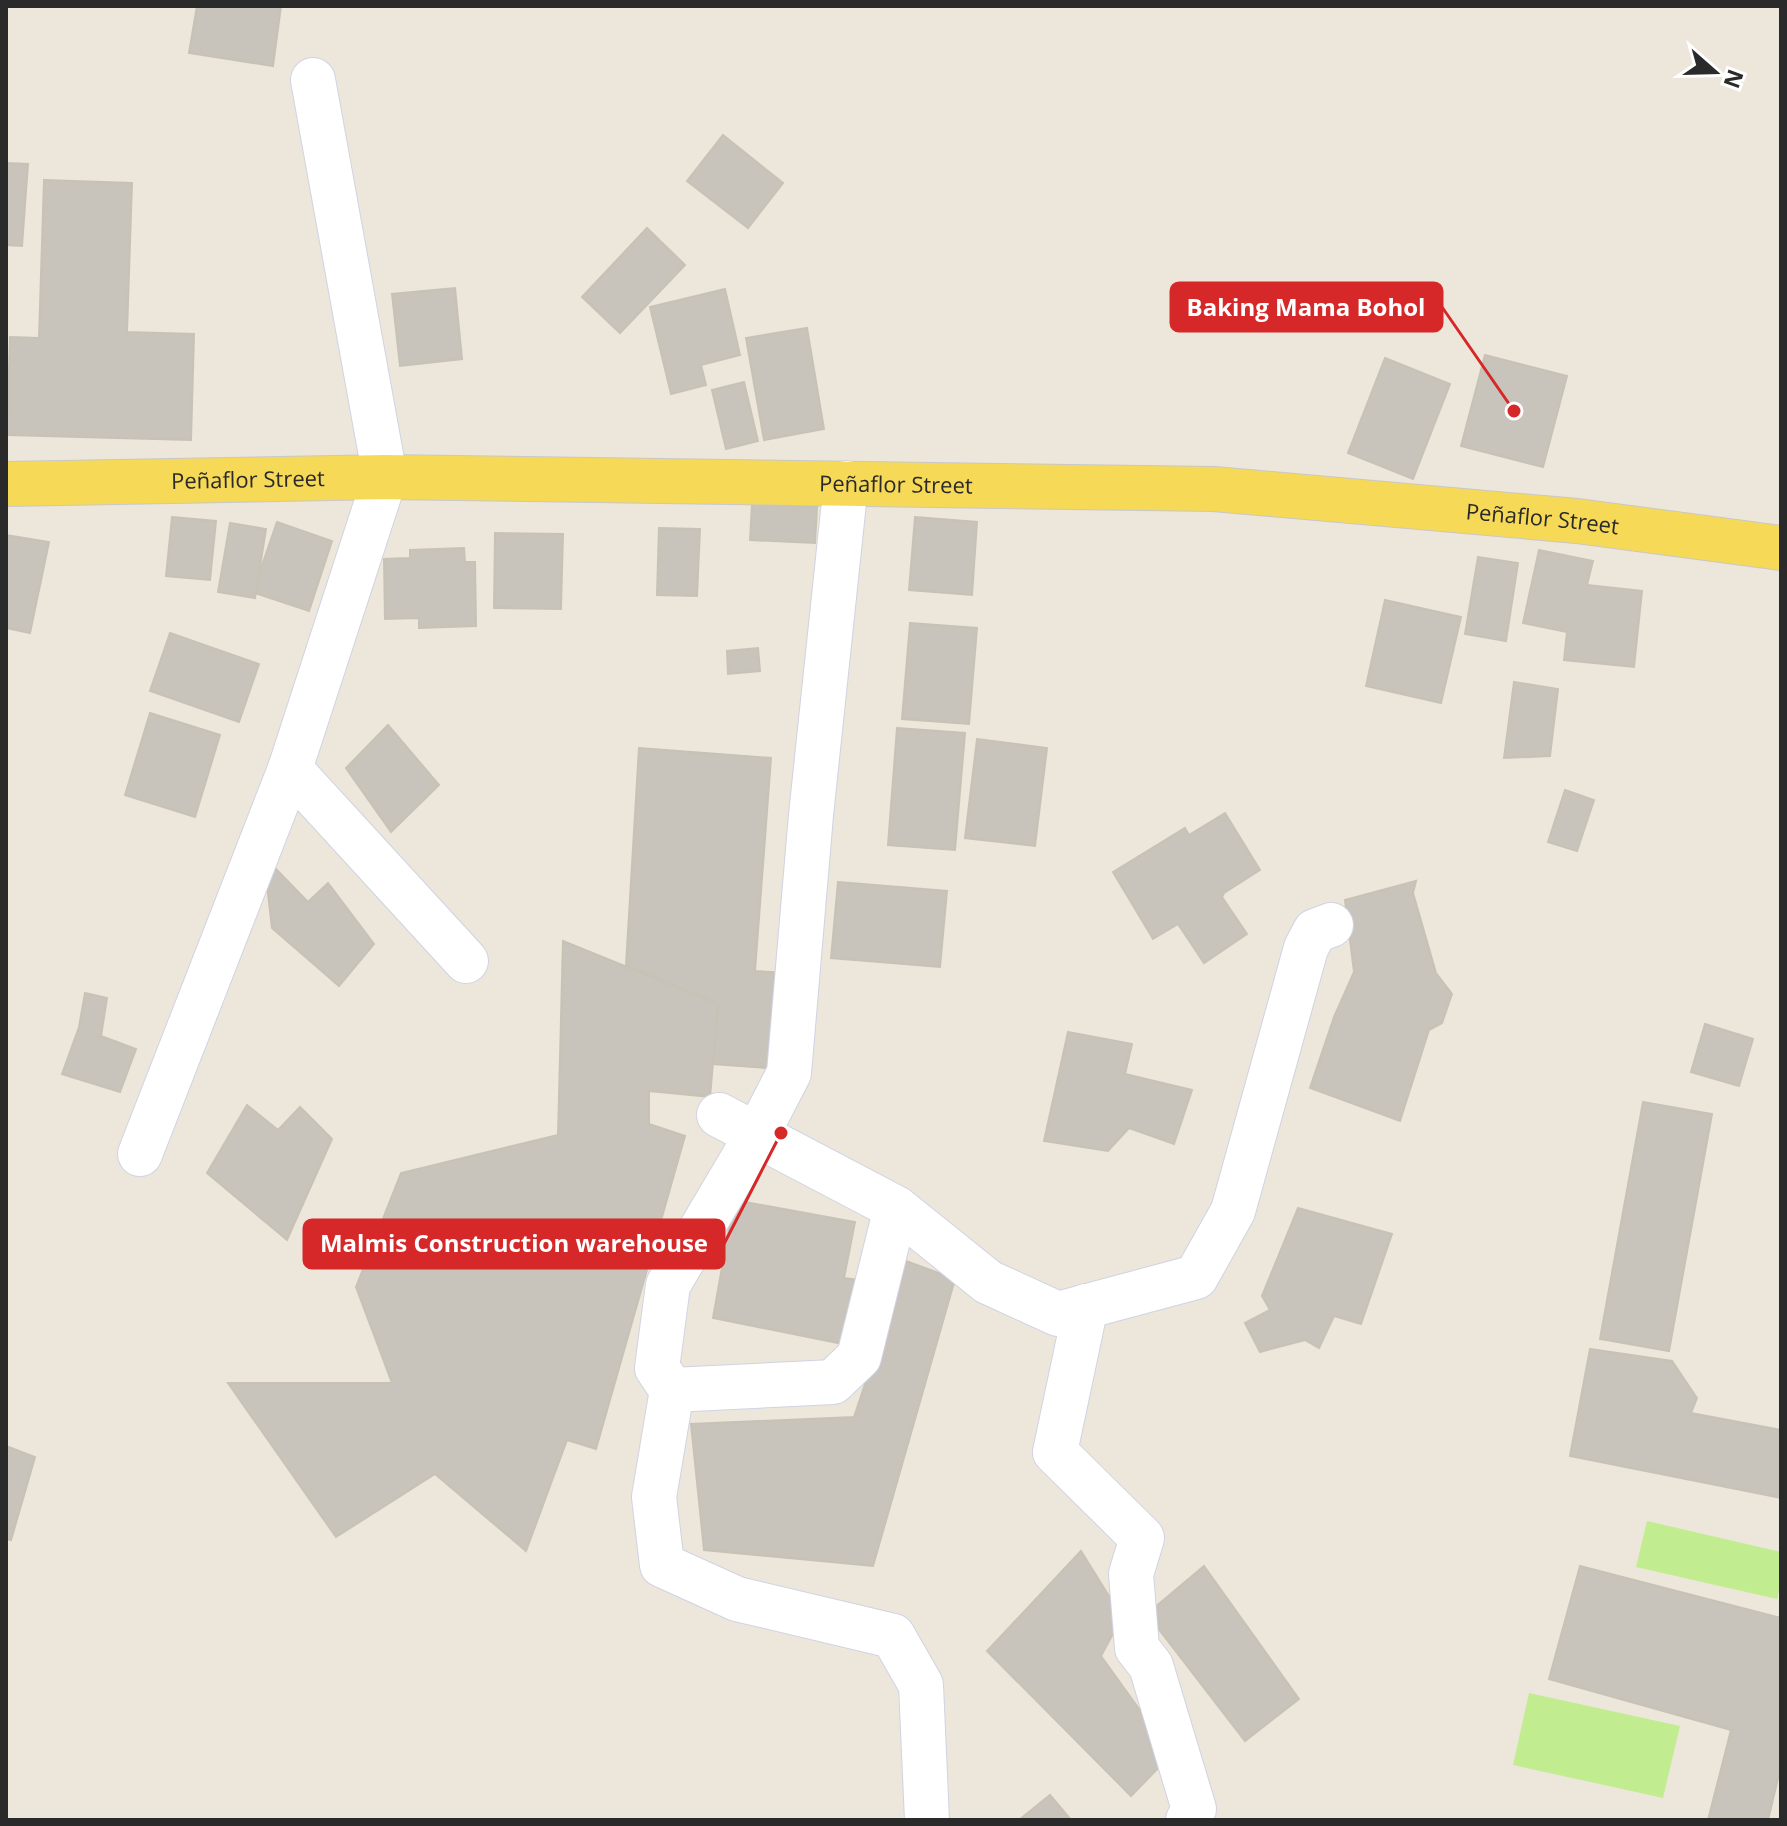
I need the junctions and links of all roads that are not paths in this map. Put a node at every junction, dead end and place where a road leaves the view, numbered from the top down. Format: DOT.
graph roads {
  1 [pos="313,80"];
  2 [pos="385,477"];
  3 [pos="846,483"];
  4 [pos="6,484"];
  5 [pos="1781,548"];
  6 [pos="290,769"];
  7 [pos="1331,925"];
  8 [pos="466,961"];
  9 [pos="719,1115"];
  10 [pos="758,1133"];
  11 [pos="140,1154"];
  12 [pos="896,1208"];
  13 [pos="1086,1306"];
  14 [pos="672,1390"];
  15 [pos="927,1820"];
  16 [pos="1188,1820"];
  1 -- 2 [label="street"];
  2 -- 3 [label="main road, Peñaflor Street"];
  2 -- 4 [label="main road, Peñaflor Street"];
  2 -- 6 [label="street"];
  3 -- 5 [label="main road, Peñaflor Street"];
  3 -- 10 [label="street"];
  6 -- 8 [label="street"];
  6 -- 11 [label="street"];
  7 -- 13 [label="street"];
  9 -- 10 [label="street"];
  10 -- 12 [label="street"];
  10 -- 14 [label="street"];
  12 -- 13 [label="street"];
  12 -- 14 [label="street"];
  13 -- 16 [label="street"];
  14 -- 15 [label="street"];
}
